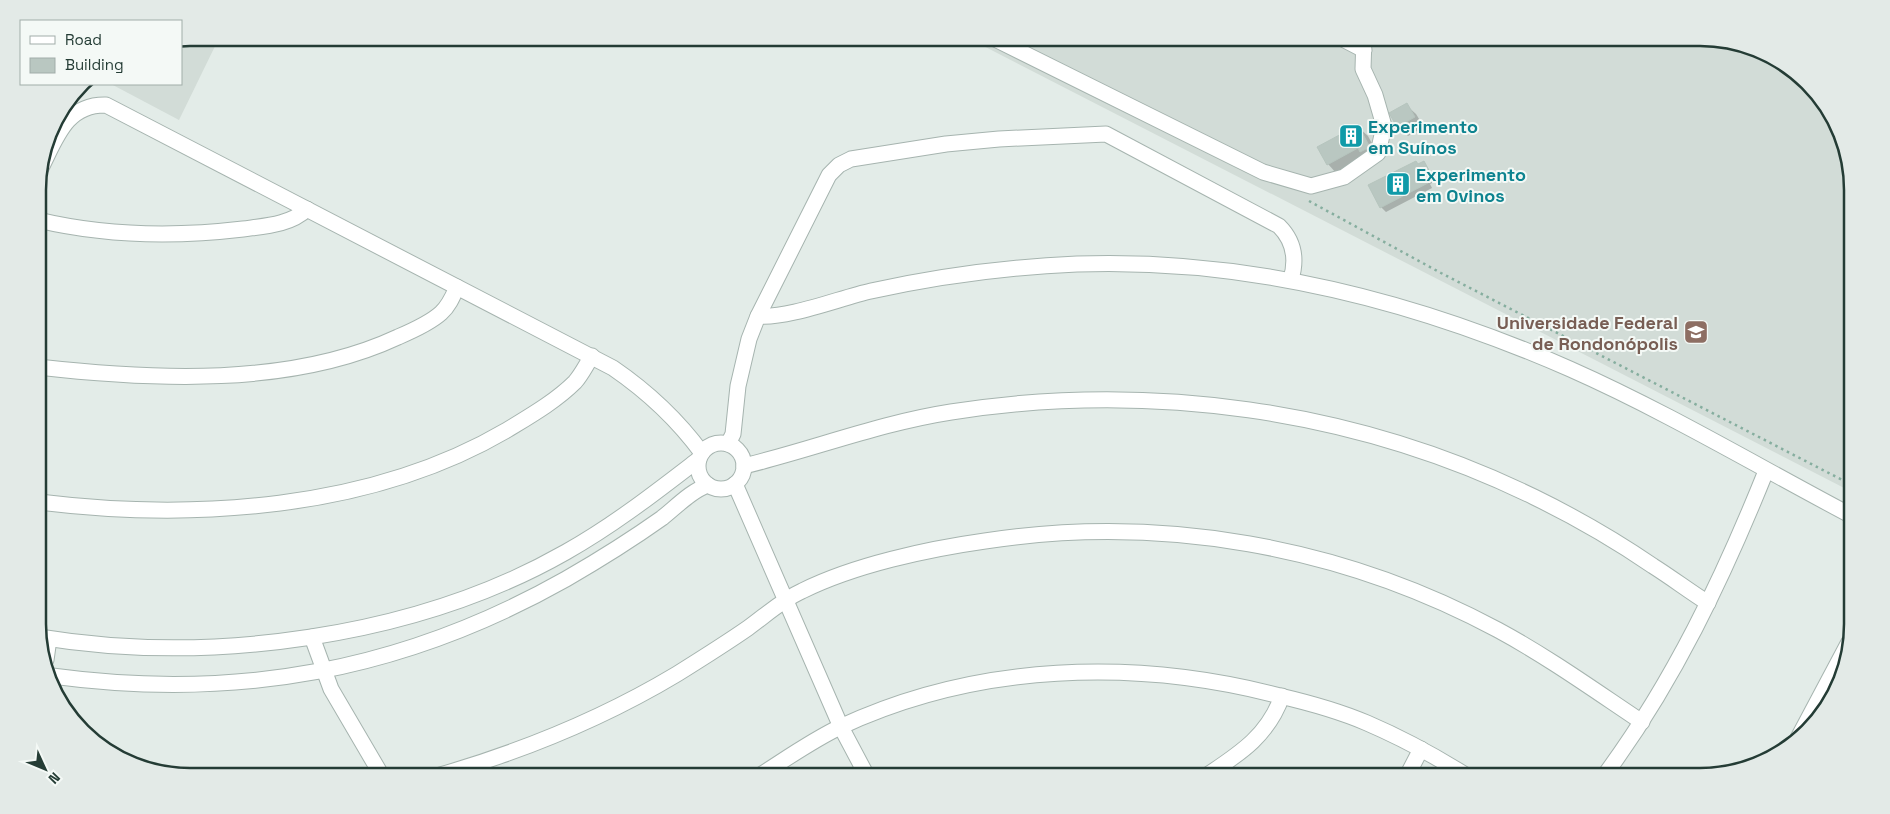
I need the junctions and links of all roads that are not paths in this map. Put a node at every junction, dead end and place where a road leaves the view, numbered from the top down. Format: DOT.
graph roads {
  1 [pos="1008,46"];
  2 [pos="1364,46"];
  3 [pos="56,138"];
  4 [pos="307,209"];
  5 [pos="47,221"];
  6 [pos="1291,279"];
  7 [pos="457,287"];
  8 [pos="758,316"];
  9 [pos="592,356"];
  10 [pos="47,368"];
  11 [pos="728,444"];
  12 [pos="701,456"];
  13 [pos="744,466"];
  14 [pos="1766,471"];
  15 [pos="735,484"];
  16 [pos="708,485"];
  17 [pos="46,503"];
  18 [pos="1844,512"];
  19 [pos="785,600"];
  20 [pos="1708,603"];
  21 [pos="312,637"];
  22 [pos="47,638"];
  23 [pos="1839,661"];
  24 [pos="323,672"];
  25 [pos="56,676"];
  26 [pos="1282,696"];
  27 [pos="1808,719"];
  28 [pos="1642,722"];
  29 [pos="841,727"];
  30 [pos="1421,749"];
  31 [pos="1217,767"];
  32 [pos="1412,767"];
  33 [pos="1452,767"];
  34 [pos="1610,767"];
  35 [pos="377,768"];
  36 [pos="462,768"];
  37 [pos="771,768"];
  38 [pos="863,768"];
  1 -- 2 [label="street"];
  3 -- 4 [label="street"];
  4 -- 5 [label="street"];
  4 -- 7 [label="street"];
  6 -- 8 [label="street"];
  6 -- 8 [label="street"];
  6 -- 14 [label="street"];
  7 -- 9 [label="street"];
  7 -- 10 [label="street"];
  8 -- 11 [label="street"];
  9 -- 12 [label="street"];
  9 -- 17 [label="street"];
  11 -- 12 [label="street"];
  11 -- 13 [label="street"];
  12 -- 16 [label="street"];
  12 -- 21 [label="street"];
  13 -- 15 [label="street"];
  13 -- 20 [label="street"];
  14 -- 18 [label="street"];
  14 -- 20 [label="street"];
  15 -- 16 [label="street"];
  15 -- 19 [label="street"];
  16 -- 24 [label="street"];
  19 -- 28 [label="street"];
  19 -- 29 [label="street"];
  19 -- 36 [label="street"];
  20 -- 28 [label="street"];
  21 -- 22 [label="street"];
  21 -- 24 [label="street"];
  23 -- 27 [label="street"];
  24 -- 25 [label="street"];
  24 -- 35 [label="street"];
  26 -- 29 [label="street"];
  26 -- 30 [label="street"];
  26 -- 31 [label="street"];
  28 -- 34 [label="street"];
  29 -- 37 [label="street"];
  29 -- 38 [label="street"];
  30 -- 32 [label="street"];
  30 -- 33 [label="street"];
}
